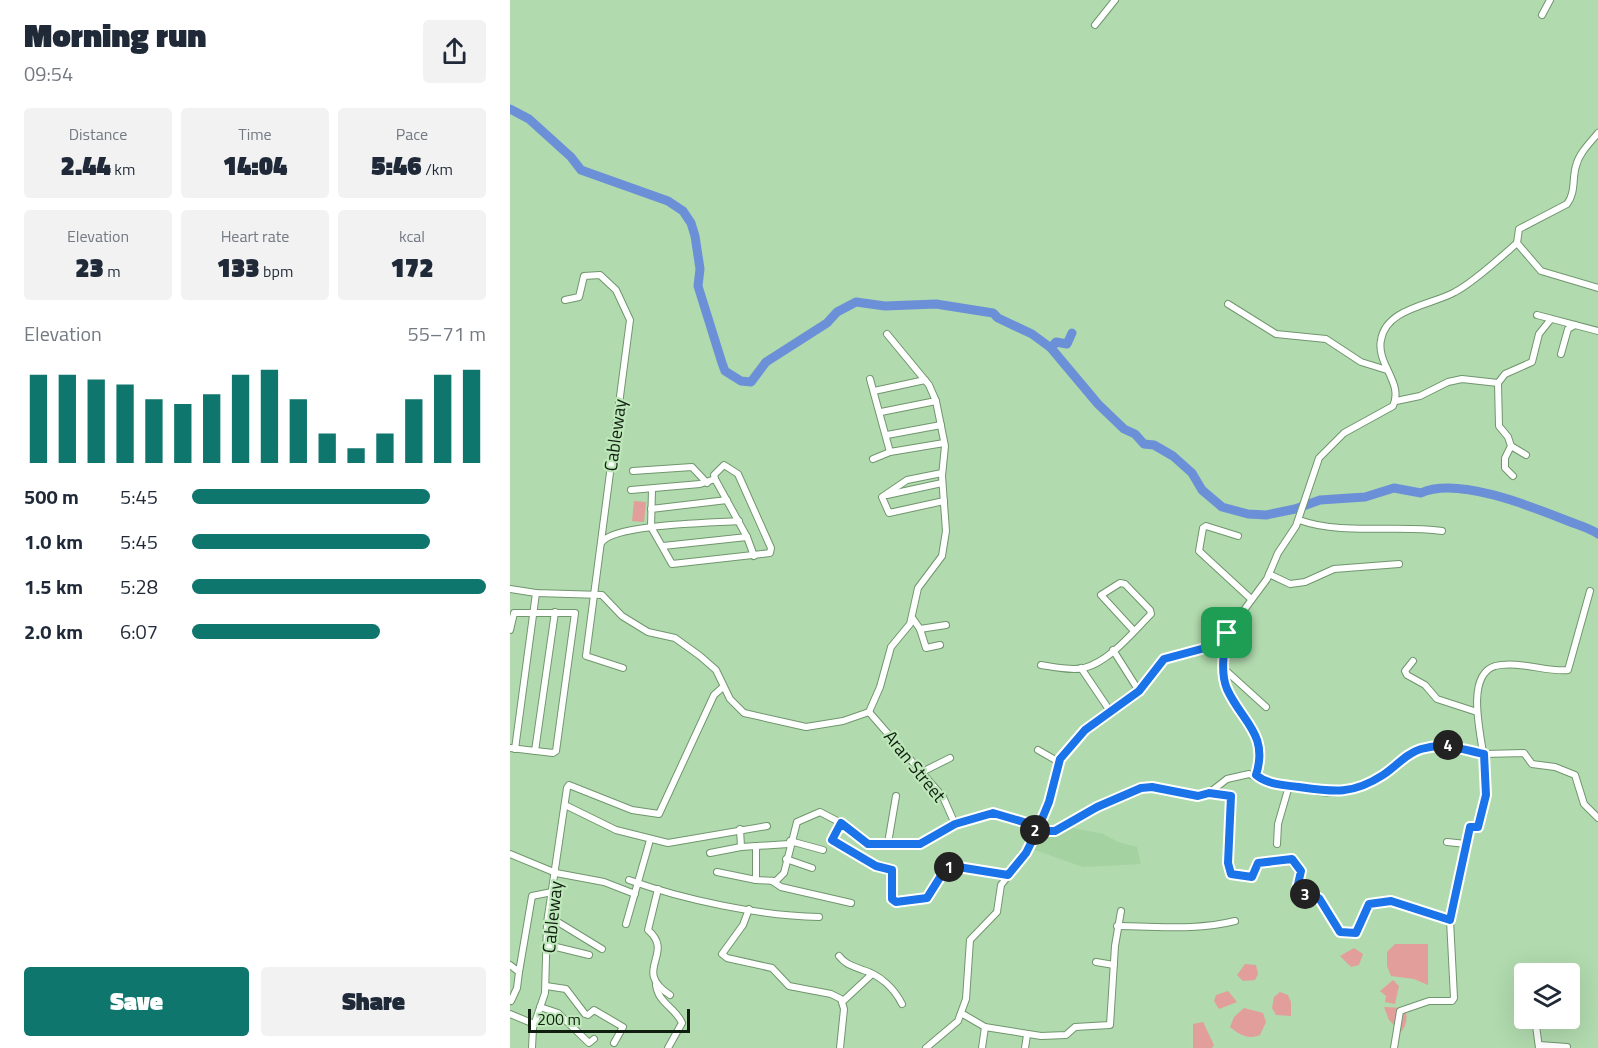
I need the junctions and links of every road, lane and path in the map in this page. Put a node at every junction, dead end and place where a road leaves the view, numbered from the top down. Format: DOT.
graph roads {
  1 [pos="1115,0"];
  2 [pos="1550,0"];
  3 [pos="1542,15"];
  4 [pos="1095,25"];
  5 [pos="1598,133"];
  6 [pos="1517,243"];
  7 [pos="1598,288"];
  8 [pos="565,300"];
  9 [pos="1228,304"];
  10 [pos="1537,315"];
  11 [pos="1551,319"];
  12 [pos="1576,325"];
  13 [pos="1598,330"];
  14 [pos="886,334"];
  15 [pos="1561,354"];
  16 [pos="1387,370"];
  17 [pos="870,379"];
  18 [pos="925,380"];
  19 [pos="1498,383"];
  20 [pos="874,391"];
  21 [pos="936,401"];
  22 [pos="1396,401"];
  23 [pos="881,412"];
  24 [pos="941,424"];
  25 [pos="886,435"];
  26 [pos="944,443"];
  27 [pos="1511,446"];
  28 [pos="890,452"];
  29 [pos="1526,455"];
  30 [pos="873,459"];
  31 [pos="633,471"];
  32 [pos="942,472"];
  33 [pos="1513,476"];
  34 [pos="715,478"];
  35 [pos="707,483"];
  36 [pos="942,483"];
  37 [pos="631,490"];
  38 [pos="652,490"];
  39 [pos="884,495"];
  40 [pos="727,500"];
  41 [pos="944,501"];
  42 [pos="651,509"];
  43 [pos="1300,518"];
  44 [pos="738,521"];
  45 [pos="651,527"];
  46 [pos="1442,531"];
  47 [pos="1238,536"];
  48 [pos="747,537"];
  49 [pos="600,545"];
  50 [pos="663,546"];
  51 [pos="754,556"];
  52 [pos="1399,564"];
  53 [pos="1269,574"];
  54 [pos="510,589"];
  55 [pos="1590,591"];
  56 [pos="536,593"];
  57 [pos="594,594"];
  58 [pos="1250,598"];
  59 [pos="555,612"];
  60 [pos="533,613"];
  61 [pos="912,619"];
  62 [pos="946,625"];
  63 [pos="920,629"];
  64 [pos="510,630"];
  65 [pos="1134,631"];
  66 [pos="1227,633"];
  67 [pos="940,645"];
  68 [pos="1113,650"];
  69 [pos="1413,661"];
  70 [pos="1041,665"];
  71 [pos="1223,667"];
  72 [pos="623,668"];
  73 [pos="1081,668"];
  74 [pos="723,687"];
  75 [pos="1139,691"];
  76 [pos="1266,707"];
  77 [pos="1110,711"];
  78 [pos="869,712"];
  79 [pos="1477,712"];
  80 [pos="513,749"];
  81 [pos="1038,750"];
  82 [pos="535,751"];
  83 [pos="1484,754"];
  84 [pos="950,758"];
  85 [pos="1059,762"];
  86 [pos="922,772"];
  87 [pos="1256,775"];
  88 [pos="1289,786"];
  89 [pos="1209,793"];
  90 [pos="896,796"];
  91 [pos="564,805"];
  92 [pos="1598,818"];
  93 [pos="841,823"];
  94 [pos="955,824"];
  95 [pos="767,826"];
  96 [pos="740,829"];
  97 [pos="1037,831"];
  98 [pos="650,840"];
  99 [pos="1447,842"];
  100 [pos="790,843"];
  101 [pos="888,843"];
  102 [pos="1277,844"];
  103 [pos="1466,844"];
  104 [pos="756,846"];
  105 [pos="741,847"];
  106 [pos="823,850"];
  107 [pos="710,853"];
  108 [pos="510,854"];
  109 [pos="786,859"];
  110 [pos="812,868"];
  111 [pos="556,873"];
  112 [pos="717,873"];
  113 [pos="1008,875"];
  114 [pos="629,880"];
  115 [pos="756,880"];
  116 [pos="771,881"];
  117 [pos="639,884"];
  118 [pos="658,889"];
  119 [pos="552,892"];
  120 [pos="635,894"];
  121 [pos="851,903"];
  122 [pos="749,909"];
  123 [pos="1121,911"];
  124 [pos="548,916"];
  125 [pos="819,917"];
  126 [pos="1450,920"];
  127 [pos="1235,921"];
  128 [pos="626,924"];
  129 [pos="1118,926"];
  130 [pos="548,945"];
  131 [pos="602,949"];
  132 [pos="589,955"];
  133 [pos="839,956"];
  134 [pos="1096,962"];
  135 [pos="510,965"];
  136 [pos="1114,965"];
  137 [pos="519,972"];
  138 [pos="871,975"];
  139 [pos="656,985"];
  140 [pos="546,986"];
  141 [pos="670,995"];
  142 [pos="510,1001"];
  143 [pos="842,1002"];
  144 [pos="902,1004"];
  145 [pos="540,1007"];
  146 [pos="510,1012"];
  147 [pos="961,1013"];
  148 [pos="534,1024"];
  149 [pos="985,1027"];
  150 [pos="1537,1029"];
  151 [pos="1027,1035"];
  152 [pos="594,1039"];
  153 [pos="614,1042"];
  154 [pos="1539,1046"];
  155 [pos="1566,1047"];
  156 [pos="532,1048"];
  157 [pos="668,1048"];
  158 [pos="840,1048"];
  159 [pos="926,1048"];
  160 [pos="982,1048"];
  161 [pos="1024,1048"];
  162 [pos="1394,1048"];
  1 -- 4 [label="street"];
  2 -- 3 [label="street"];
  5 -- 6 [label="street"];
  6 -- 7 [label="street"];
  6 -- 16 [label="street"];
  8 -- 49 [label="street, Cableway"];
  9 -- 16 [label="street"];
  10 -- 11 [label="street"];
  11 -- 12 [label="street"];
  11 -- 19 [label="street"];
  12 -- 13 [label="street"];
  12 -- 15 [label="street"];
  14 -- 18 [label="street"];
  16 -- 22 [label="street"];
  17 -- 20 [label="street"];
  18 -- 20 [label="street"];
  18 -- 21 [label="street"];
  19 -- 22 [label="street"];
  19 -- 27 [label="street"];
  20 -- 23 [label="street"];
  21 -- 23 [label="street"];
  21 -- 24 [label="street"];
  22 -- 43 [label="street"];
  23 -- 25 [label="street"];
  24 -- 25 [label="street"];
  24 -- 26 [label="street"];
  25 -- 28 [label="street"];
  26 -- 28 [label="street"];
  26 -- 32 [label="street"];
  27 -- 29 [label="street"];
  27 -- 33 [label="street"];
  28 -- 30 [label="street"];
  31 -- 35 [label="street"];
  32 -- 36 [label="street"];
  32 -- 39 [label="street"];
  34 -- 35 [label="street"];
  34 -- 40 [label="street"];
  34 -- 51 [label="street"];
  35 -- 38 [label="street"];
  36 -- 39 [label="street"];
  36 -- 41 [label="street"];
  37 -- 38 [label="street"];
  38 -- 42 [label="street"];
  39 -- 41 [label="street"];
  40 -- 42 [label="street"];
  40 -- 44 [label="street"];
  41 -- 61 [label="street"];
  42 -- 45 [label="street"];
  43 -- 46 [label="street"];
  43 -- 53 [label="street"];
  44 -- 45 [label="street"];
  44 -- 48 [label="street"];
  45 -- 49 [label="street"];
  45 -- 50 [label="street"];
  47 -- 58 [label="street"];
  48 -- 50 [label="street"];
  48 -- 51 [label="street"];
  49 -- 57 [label="street, Cableway"];
  50 -- 51 [label="street"];
  52 -- 53 [label="street"];
  53 -- 58 [label="street"];
  54 -- 56 [label="street"];
  55 -- 79 [label="street"];
  56 -- 57 [label="street"];
  56 -- 60 [label="street"];
  57 -- 72 [label="street, Cableway"];
  57 -- 74 [label="street"];
  58 -- 66 [label="street"];
  59 -- 60 [label="street"];
  59 -- 82 [label="street"];
  59 -- 82 [label="street"];
  60 -- 64 [label="street"];
  60 -- 80 [label="street"];
  61 -- 63 [label="street"];
  61 -- 78 [label="street"];
  62 -- 63 [label="street"];
  63 -- 67 [label="street"];
  65 -- 65 [label="street"];
  65 -- 68 [label="street"];
  66 -- 71 [label="street"];
  66 -- 75 [label="street"];
  68 -- 73 [label="street"];
  68 -- 75 [label="street"];
  69 -- 79 [label="street"];
  70 -- 73 [label="street"];
  71 -- 76 [label="street"];
  71 -- 87 [label="street"];
  73 -- 77 [label="street"];
  74 -- 78 [label="street"];
  74 -- 91 [label="street, Cableway"];
  75 -- 77 [label="street"];
  77 -- 85 [label="street"];
  78 -- 86 [label="street, Aran Street"];
  79 -- 83 [label="street"];
  80 -- 82 [label="street"];
  81 -- 85 [label="street"];
  83 -- 88 [label="street"];
  83 -- 92 [label="street"];
  83 -- 103 [label="street"];
  84 -- 86 [label="street"];
  85 -- 97 [label="street"];
  86 -- 94 [label="street, Aran Street"];
  87 -- 88 [label="street"];
  87 -- 89 [label="street"];
  88 -- 102 [label="street"];
  89 -- 97 [label="street"];
  89 -- 126 [label="street"];
  90 -- 101 [label="street"];
  91 -- 98 [label="street"];
  91 -- 111 [label="street, Cableway"];
  93 -- 100 [label="street"];
  93 -- 101 [label="street"];
  93 -- 113 [label="street"];
  94 -- 97 [label="street"];
  94 -- 101 [label="street"];
  95 -- 96 [label="street"];
  96 -- 98 [label="street"];
  96 -- 105 [label="street"];
  97 -- 113 [label="street"];
  98 -- 117 [label="street"];
  99 -- 103 [label="street"];
  100 -- 104 [label="street"];
  100 -- 106 [label="street"];
  100 -- 109 [label="street"];
  103 -- 126 [label="street"];
  104 -- 105 [label="street"];
  104 -- 115 [label="street"];
  105 -- 107 [label="street"];
  108 -- 111 [label="street"];
  109 -- 110 [label="street"];
  109 -- 116 [label="street"];
  111 -- 119 [label="street, Cableway"];
  111 -- 120 [label="street"];
  112 -- 115 [label="street"];
  113 -- 147 [label="street"];
  114 -- 117 [label="street"];
  115 -- 116 [label="street"];
  116 -- 121 [label="street"];
  117 -- 118 [label="street"];
  117 -- 120 [label="street"];
  118 -- 122 [label="street"];
  118 -- 139 [label="street"];
  119 -- 124 [label="street, Cableway"];
  119 -- 137 [label="street"];
  120 -- 128 [label="street"];
  122 -- 125 [label="street"];
  122 -- 143 [label="street"];
  123 -- 129 [label="street"];
  124 -- 130 [label="street, Cableway"];
  124 -- 131 [label="street"];
  126 -- 162 [label="street"];
  127 -- 129 [label="street"];
  129 -- 136 [label="street"];
  130 -- 132 [label="street"];
  130 -- 140 [label="street, Cableway"];
  133 -- 138 [label="street"];
  134 -- 136 [label="street"];
  135 -- 137 [label="street"];
  136 -- 151 [label="street"];
  137 -- 142 [label="street"];
  138 -- 143 [label="street"];
  138 -- 144 [label="street"];
  139 -- 141 [label="street"];
  139 -- 157 [label="street"];
  140 -- 145 [label="street, Cableway"];
  140 -- 153 [label="street"];
  142 -- 146 [label="street"];
  143 -- 158 [label="street"];
  145 -- 148 [label="street, Cableway"];
  145 -- 152 [label="street"];
  146 -- 148 [label="street"];
  147 -- 149 [label="street"];
  147 -- 159 [label="street"];
  148 -- 156 [label="street, Cableway"];
  149 -- 151 [label="street"];
  149 -- 160 [label="street"];
  150 -- 154 [label="street"];
  151 -- 161 [label="street"];
  154 -- 155 [label="street"];
}
